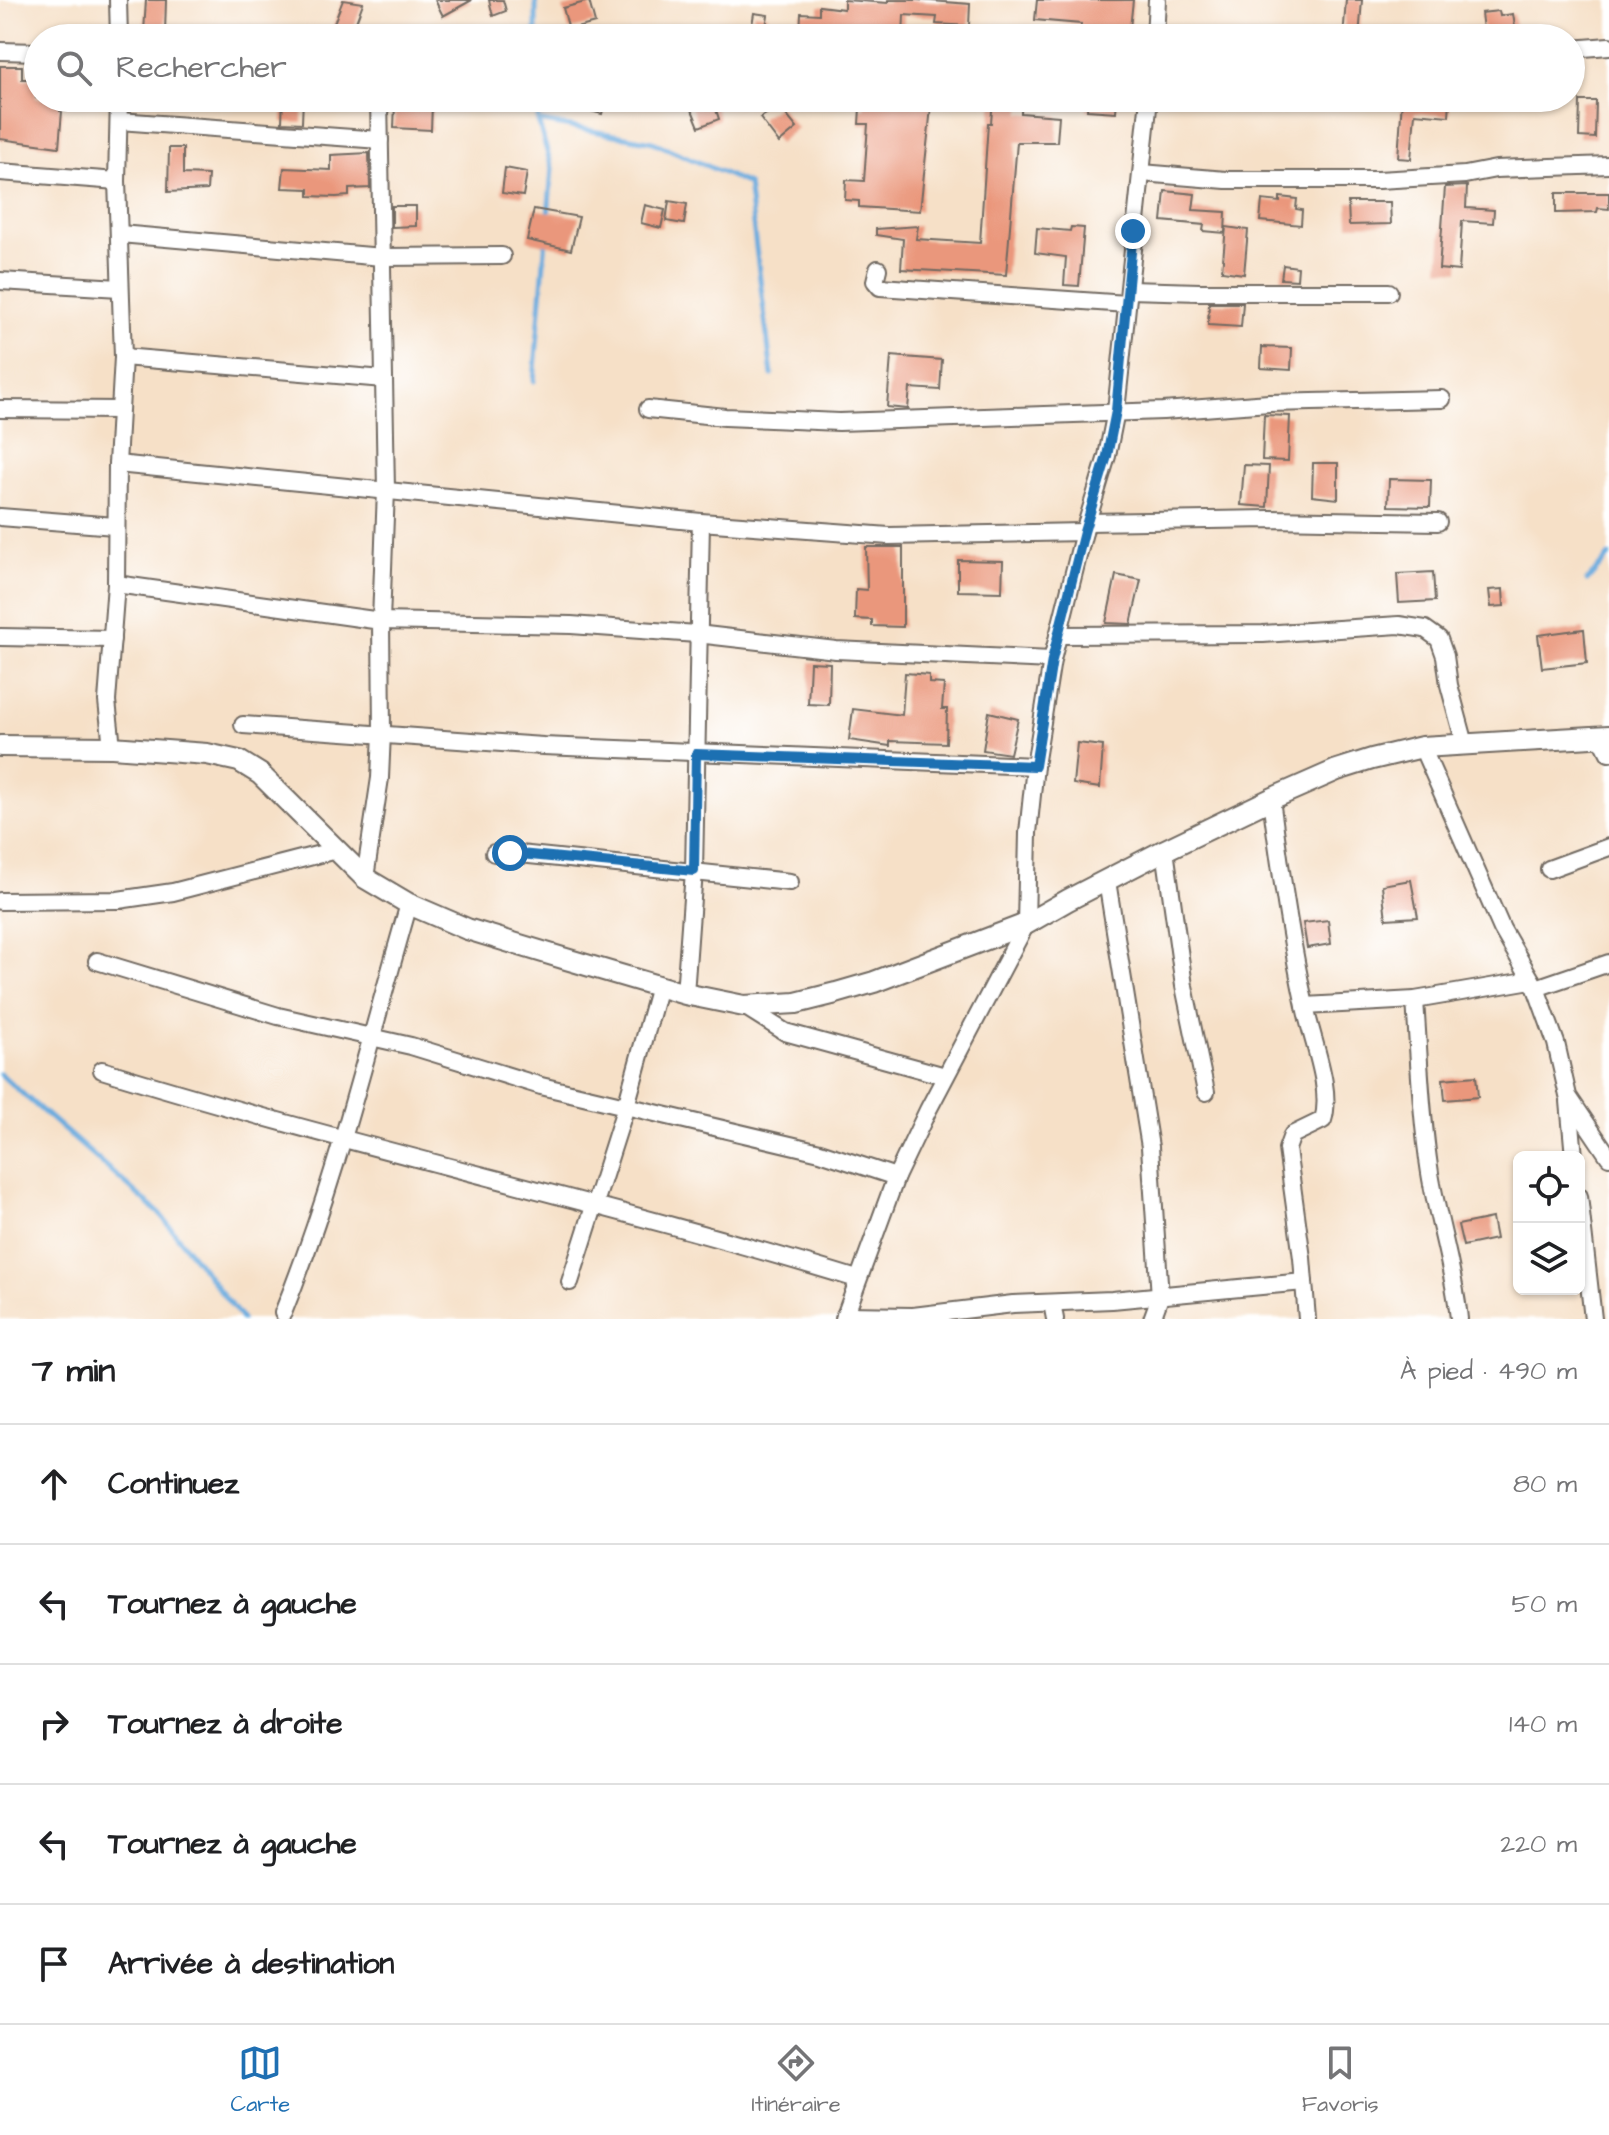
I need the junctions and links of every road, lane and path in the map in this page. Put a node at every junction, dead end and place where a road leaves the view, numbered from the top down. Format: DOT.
graph roads {
  1 [pos="118,0"];
  2 [pos="1157,0"];
  3 [pos="119,24"];
  4 [pos="1156,24"];
  5 [pos="1609,46"];
  6 [pos="1585,48"];
  7 [pos="0,51"];
  8 [pos="24,52"];
  9 [pos="119,112"];
  10 [pos="379,112"];
  11 [pos="1148,112"];
  12 [pos="119,121"];
  13 [pos="380,140"];
  14 [pos="1609,165"];
  15 [pos="0,172"];
  16 [pos="1142,173"];
  17 [pos="117,181"];
  18 [pos="120,234"];
  19 [pos="502,256"];
  20 [pos="382,257"];
  21 [pos="878,269"];
  22 [pos="0,281"];
  23 [pos="120,288"];
  24 [pos="1389,292"];
  25 [pos="1128,297"];
  26 [pos="123,357"];
  27 [pos="384,379"];
  28 [pos="1442,399"];
  29 [pos="0,409"];
  30 [pos="648,409"];
  31 [pos="119,410"];
  32 [pos="1116,411"];
  33 [pos="117,464"];
  34 [pos="386,490"];
  35 [pos="0,517"];
  36 [pos="701,522"];
  37 [pos="1438,522"];
  38 [pos="115,526"];
  39 [pos="1085,527"];
  40 [pos="116,584"];
  41 [pos="381,621"];
  42 [pos="697,634"];
  43 [pos="1058,635"];
  44 [pos="0,637"];
  45 [pos="112,639"];
  46 [pos="1052,660"];
  47 [pos="243,725"];
  48 [pos="382,733"];
  49 [pos="1606,742"];
  50 [pos="1465,744"];
  51 [pos="0,746"];
  52 [pos="112,747"];
  53 [pos="1422,747"];
  54 [pos="696,754"];
  55 [pos="1035,766"];
  56 [pos="1271,799"];
  57 [pos="1609,847"];
  58 [pos="336,850"];
  59 [pos="1165,850"];
  60 [pos="494,853"];
  61 [pos="1549,869"];
  62 [pos="694,871"];
  63 [pos="365,878"];
  64 [pos="1107,881"];
  65 [pos="790,882"];
  66 [pos="0,901"];
  67 [pos="409,904"];
  68 [pos="1026,924"];
  69 [pos="97,961"];
  70 [pos="1609,963"];
  71 [pos="1533,984"];
  72 [pos="659,986"];
  73 [pos="685,994"];
  74 [pos="1415,1000"];
  75 [pos="744,1006"];
  76 [pos="1305,1006"];
  77 [pos="371,1037"];
  78 [pos="102,1070"];
  79 [pos="945,1076"];
  80 [pos="1206,1092"];
  81 [pos="1568,1096"];
  82 [pos="626,1106"];
  83 [pos="345,1139"];
  84 [pos="1573,1151"];
  85 [pos="1609,1157"];
  86 [pos="896,1177"];
  87 [pos="593,1205"];
  88 [pos="1582,1223"];
  89 [pos="857,1279"];
  90 [pos="570,1282"];
  91 [pos="1304,1282"];
  92 [pos="1160,1297"];
  93 [pos="1053,1311"];
  94 [pos="283,1313"];
  95 [pos="845,1317"];
  96 [pos="1152,1319"];
  97 [pos="1307,1319"];
  98 [pos="1459,1319"];
  99 [pos="1593,1319"];
  1 -- 3 [label="street"];
  2 -- 4 [label="street"];
  5 -- 6 [label="street"];
  7 -- 8 [label="street"];
  9 -- 12 [label="street"];
  10 -- 13 [label="street"];
  11 -- 16 [label="street"];
  12 -- 13 [label="street"];
  12 -- 17 [label="street"];
  13 -- 20 [label="street"];
  14 -- 16 [label="street"];
  15 -- 17 [label="street"];
  16 -- 25 [label="street"];
  17 -- 18 [label="street"];
  18 -- 20 [label="street"];
  18 -- 23 [label="street"];
  19 -- 20 [label="street"];
  20 -- 27 [label="street"];
  21 -- 25 [label="street"];
  22 -- 23 [label="street"];
  23 -- 26 [label="street"];
  24 -- 25 [label="street"];
  25 -- 32 [label="street"];
  26 -- 27 [label="street"];
  26 -- 31 [label="street"];
  27 -- 34 [label="street"];
  28 -- 32 [label="street"];
  29 -- 31 [label="street"];
  30 -- 32 [label="street"];
  31 -- 33 [label="street"];
  32 -- 39 [label="street"];
  33 -- 34 [label="street"];
  33 -- 38 [label="street"];
  34 -- 36 [label="street"];
  34 -- 41 [label="street"];
  35 -- 38 [label="street"];
  36 -- 39 [label="street"];
  36 -- 42 [label="street"];
  37 -- 39 [label="street"];
  38 -- 40 [label="street"];
  39 -- 43 [label="street"];
  40 -- 41 [label="street"];
  40 -- 45 [label="street"];
  41 -- 42 [label="street"];
  41 -- 48 [label="street"];
  42 -- 46 [label="street"];
  42 -- 54 [label="street"];
  43 -- 46 [label="street"];
  43 -- 50 [label="street"];
  44 -- 45 [label="street"];
  45 -- 52 [label="street"];
  46 -- 55 [label="street"];
  47 -- 48 [label="street"];
  48 -- 54 [label="street"];
  48 -- 63 [label="street"];
  49 -- 50 [label="street"];
  50 -- 53 [label="street"];
  51 -- 52 [label="street"];
  52 -- 58 [label="street"];
  53 -- 56 [label="street"];
  53 -- 71 [label="street"];
  54 -- 55 [label="street"];
  54 -- 62 [label="street"];
  55 -- 68 [label="street"];
  56 -- 59 [label="street"];
  56 -- 76 [label="street"];
  57 -- 61 [label="street"];
  58 -- 63 [label="street"];
  58 -- 66 [label="street"];
  59 -- 64 [label="street"];
  59 -- 80 [label="street"];
  60 -- 62 [label="street"];
  62 -- 65 [label="street"];
  62 -- 73 [label="street"];
  63 -- 67 [label="street"];
  64 -- 68 [label="street"];
  64 -- 92 [label="street"];
  67 -- 72 [label="street"];
  67 -- 77 [label="street"];
  68 -- 75 [label="street"];
  68 -- 79 [label="street"];
  69 -- 77 [label="street"];
  70 -- 71 [label="street"];
  71 -- 74 [label="street"];
  71 -- 81 [label="street"];
  72 -- 73 [label="street"];
  72 -- 82 [label="street"];
  73 -- 75 [label="street"];
  74 -- 76 [label="street"];
  74 -- 98 [label="street"];
  75 -- 79 [label="street"];
  76 -- 91 [label="street"];
  77 -- 82 [label="street"];
  77 -- 83 [label="street"];
  78 -- 83 [label="street"];
  79 -- 86 [label="street"];
  81 -- 84 [label="street"];
  81 -- 85 [label="street"];
  82 -- 86 [label="street"];
  82 -- 87 [label="street"];
  83 -- 87 [label="street"];
  83 -- 94 [label="street"];
  86 -- 89 [label="street"];
  87 -- 89 [label="street"];
  87 -- 90 [label="street"];
  88 -- 99 [label="street"];
  89 -- 95 [label="street"];
  91 -- 92 [label="street"];
  91 -- 97 [label="street"];
  92 -- 93 [label="street"];
  92 -- 96 [label="street"];
  93 -- 95 [label="street"];
}
